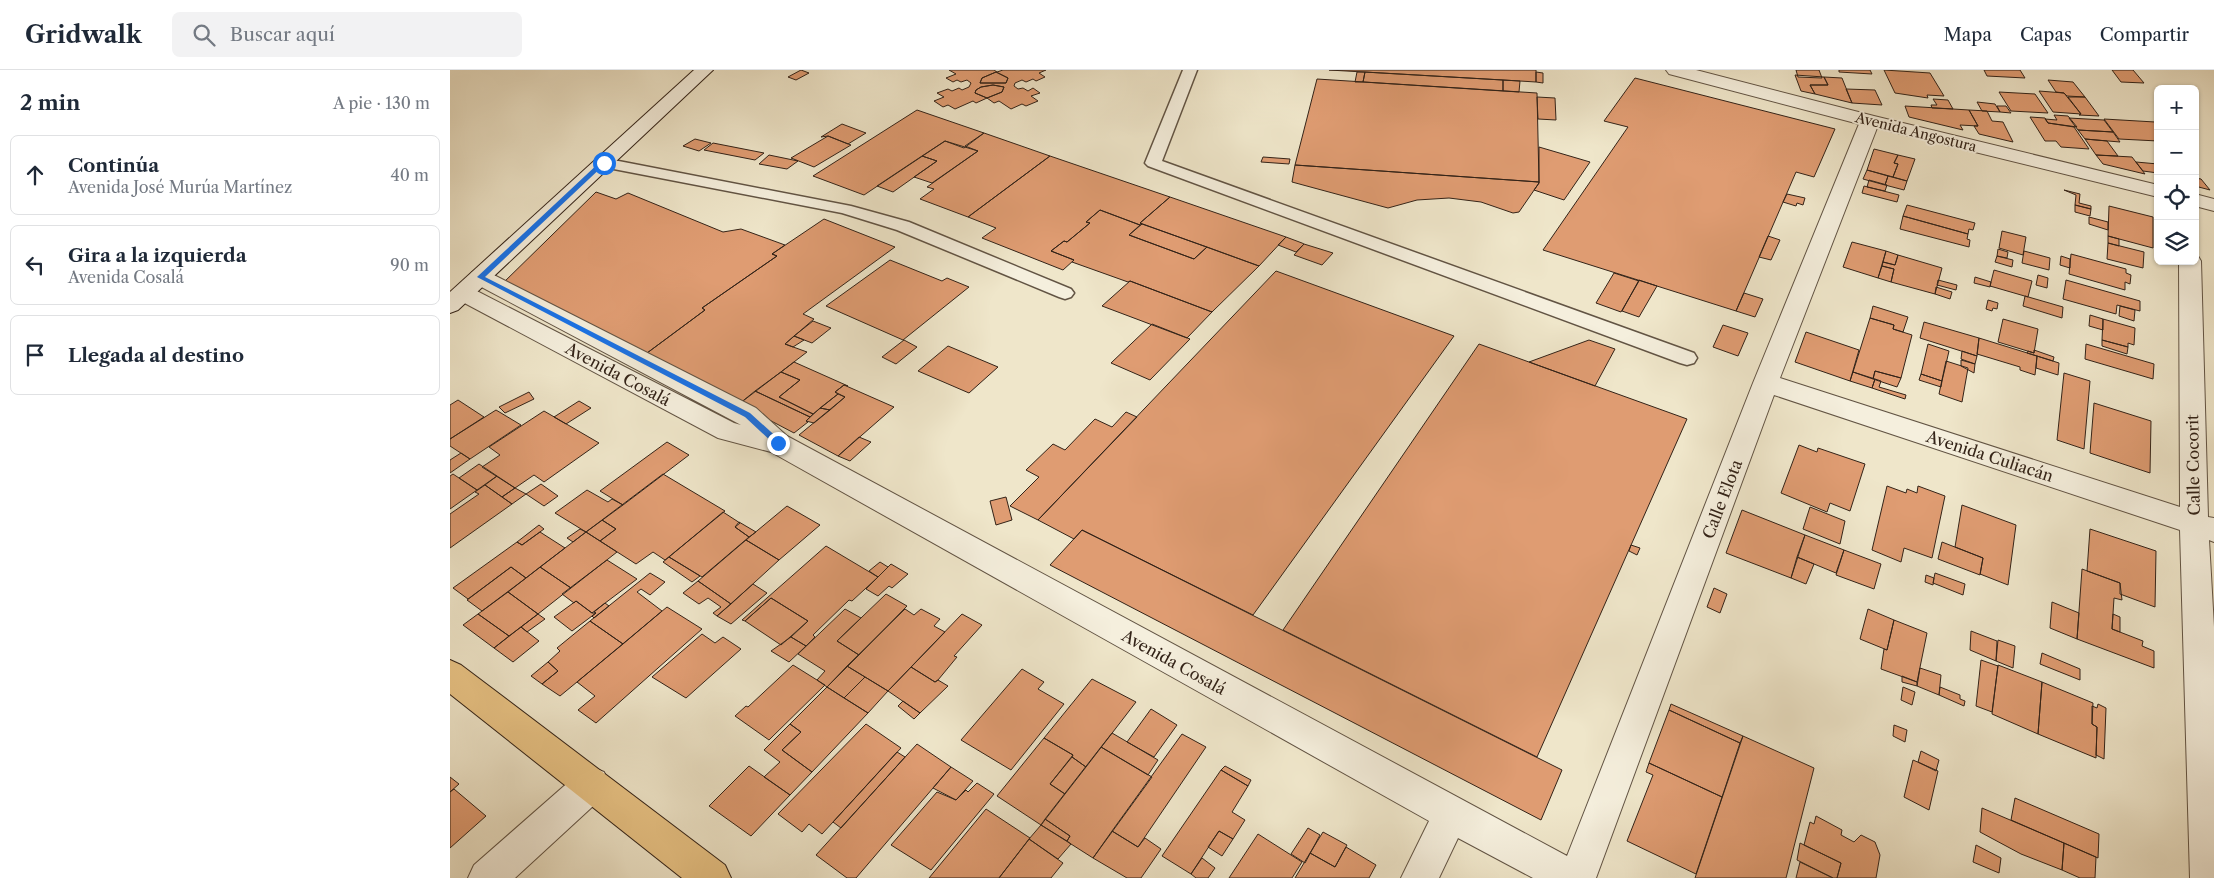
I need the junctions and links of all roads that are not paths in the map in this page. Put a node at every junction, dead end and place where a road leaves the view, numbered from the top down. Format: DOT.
graph roads {
  1 [pos="704,70"];
  2 [pos="1190,70"];
  3 [pos="1675,70"];
  4 [pos="1870,121"];
  5 [pos="604,163"];
  6 [pos="2154,190"];
  7 [pos="2199,201"];
  8 [pos="2214,205"];
  9 [pos="2190,265"];
  10 [pos="464,292"];
  11 [pos="1065,293"];
  12 [pos="1687,358"];
  13 [pos="1766,383"];
  14 [pos="2204,526"];
  15 [pos="450,675"];
  16 [pos="592,784"];
  17 [pos="1451,814"];
  18 [pos="487,878"];
  19 [pos="712,878"];
  20 [pos="1420,878"];
  21 [pos="1570,878"];
  22 [pos="1577,878"];
  23 [pos="2209,878"];
  1 -- 5 [label="street"];
  2 -- 12 [label="lane"];
  3 -- 4 [label="street, Avenida Angostura"];
  4 -- 6 [label="street, Avenida Angostura"];
  4 -- 13 [label="street, Calle Elota"];
  5 -- 10 [label="street"];
  5 -- 11 [label="lane"];
  7 -- 8 [label="street"];
  9 -- 14 [label="street, Calle Cocorit"];
  10 -- 17 [label="street, Avenida Cosalá"];
  13 -- 14 [label="street, Avenida Culiacán"];
  13 -- 22 [label="street, Calle Elota"];
  14 -- 23 [label="street, Calle Cocorit"];
  15 -- 16 [label="main road"];
  16 -- 18 [label="street"];
  16 -- 19 [label="main road"];
  17 -- 20 [label="street"];
  17 -- 21 [label="street, Avenida Cosalá"];
}
